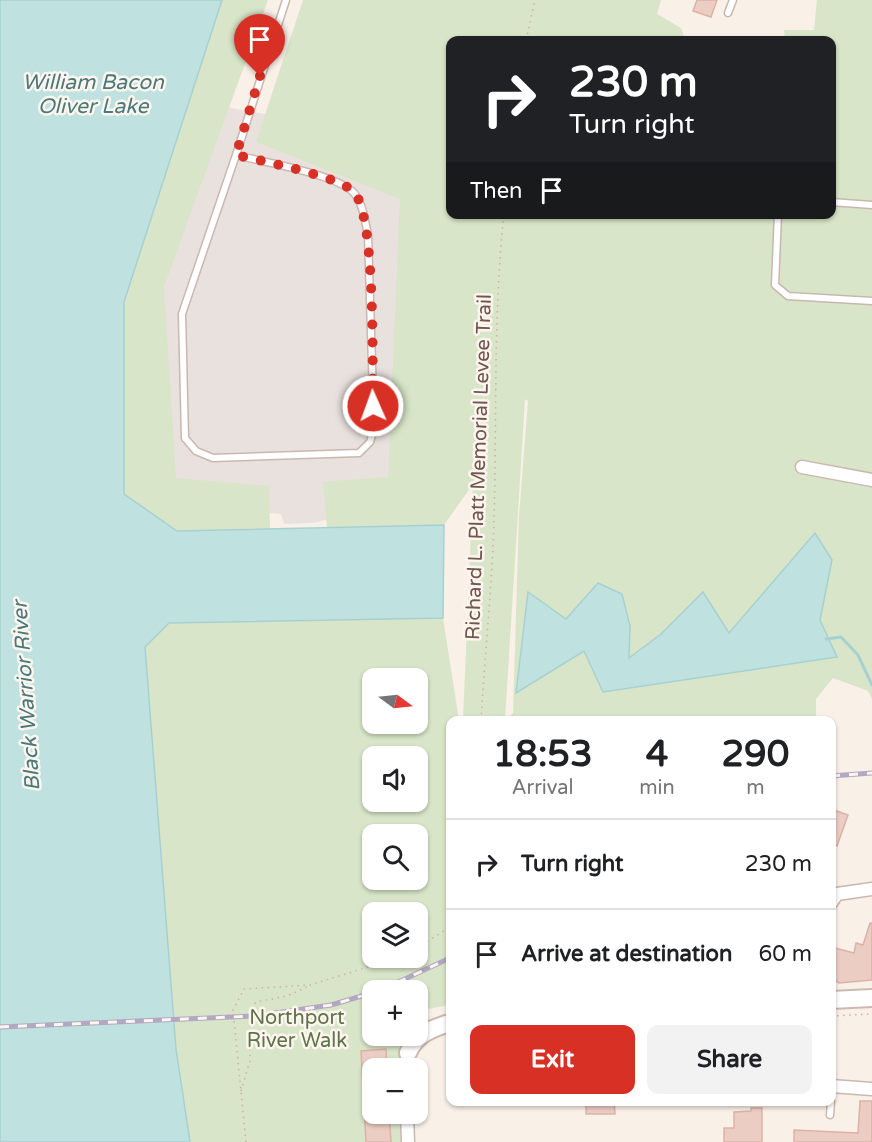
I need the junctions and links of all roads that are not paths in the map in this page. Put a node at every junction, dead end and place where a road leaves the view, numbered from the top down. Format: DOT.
graph roads {
  1 [pos="286,0"];
  2 [pos="733,0"];
  3 [pos="728,13"];
  4 [pos="236,155"];
  5 [pos="836,202"];
  6 [pos="872,205"];
  7 [pos="778,219"];
  8 [pos="872,301"];
  9 [pos="802,466"];
  10 [pos="872,480"];
  11 [pos="872,889"];
  12 [pos="836,896"];
  13 [pos="872,998"];
  14 [pos="836,1000"];
  15 [pos="446,1024"];
  16 [pos="408,1058"];
  17 [pos="836,1086"];
  18 [pos="872,1089"];
  19 [pos="831,1106"];
  20 [pos="830,1115"];
  21 [pos="407,1124"];
  22 [pos="408,1142"];
  1 -- 4 [label="lane"];
  2 -- 3 [label="lane"];
  4 -- 4 [label="lane"];
  5 -- 6 [label="lane"];
  7 -- 8 [label="lane"];
  9 -- 10 [label="street"];
  11 -- 12 [label="street"];
  13 -- 14 [label="main road"];
  15 -- 16 [label="main road"];
  17 -- 18 [label="street"];
  19 -- 20 [label="lane"];
  21 -- 22 [label="street"];
}
